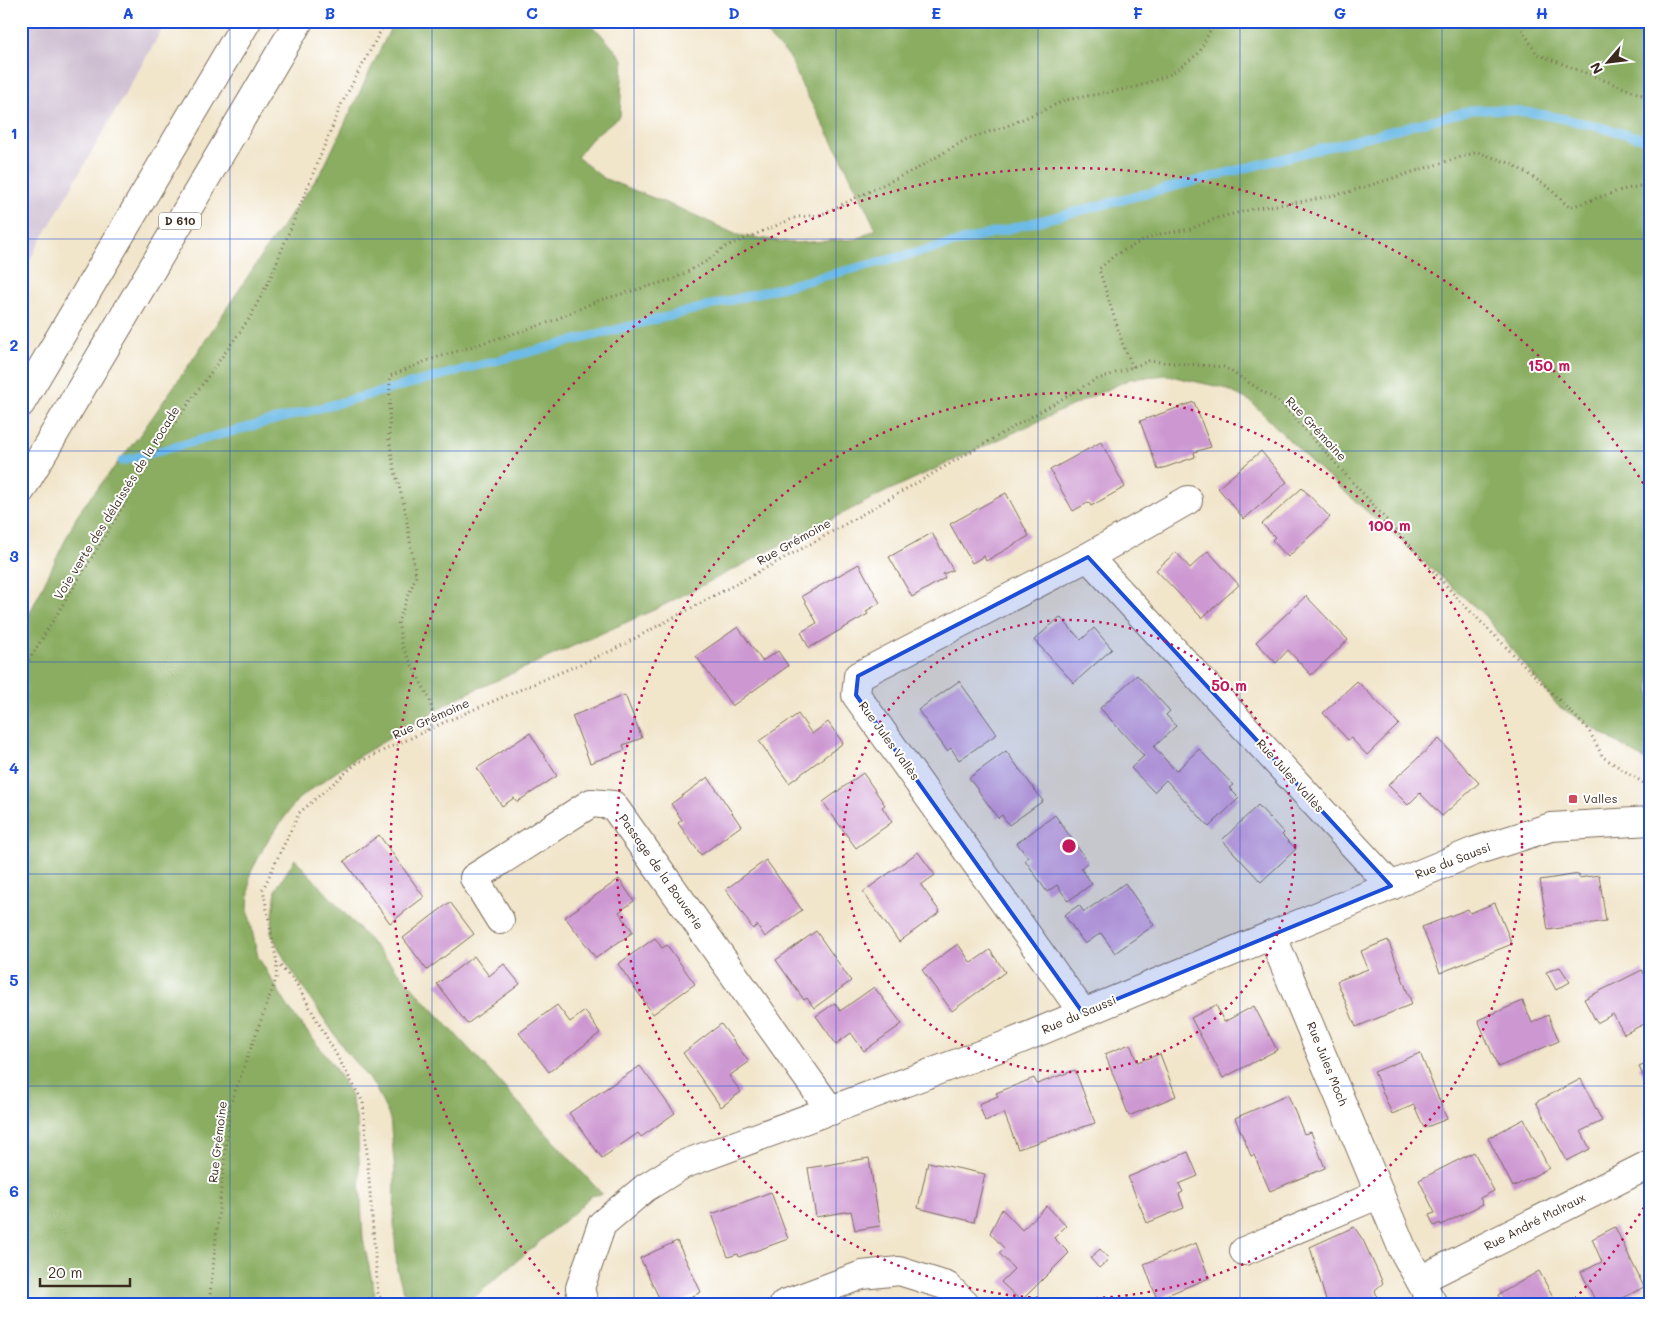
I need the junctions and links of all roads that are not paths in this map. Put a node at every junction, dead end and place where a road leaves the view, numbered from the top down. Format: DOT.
graph roads {
  1 [pos="247,21"];
  2 [pos="299,21"];
  3 [pos="21,403"];
  4 [pos="21,490"];
  5 [pos="1188,500"];
  6 [pos="1088,556"];
  7 [pos="1650,821"];
  8 [pos="1391,886"];
  9 [pos="500,920"];
  10 [pos="1272,935"];
  11 [pos="1083,1013"];
  12 [pos="831,1111"];
  13 [pos="1650,1164"];
  14 [pos="1380,1194"];
  15 [pos="1244,1251"];
  16 [pos="1420,1280"];
  17 [pos="584,1304"];
  18 [pos="784,1304"];
  19 [pos="966,1304"];
  20 [pos="1433,1304"];
  1 -- 3 [label="main road"];
  2 -- 4 [label="main road, D 610"];
  5 -- 6 [label="main road, Rue Jules Vallès"];
  6 -- 8 [label="main road, Rue Jules Vallès"];
  6 -- 11 [label="main road, Rue Jules Vallès"];
  7 -- 8 [label="main road, Rue du Saussi"];
  8 -- 10 [label="main road, Rue du Saussi"];
  9 -- 12 [label="main road, Passage de la Bouverie"];
  10 -- 11 [label="main road, Rue du Saussi"];
  10 -- 14 [label="main road, Rue Jules Moch"];
  11 -- 12 [label="main road, Rue du Saussi"];
  12 -- 17 [label="main road, Rue du Saussi"];
  13 -- 16 [label="main road, Rue André Malraux"];
  14 -- 15 [label="main road"];
  14 -- 16 [label="main road, Rue Jules Moch"];
  16 -- 20 [label="main road, Rue Jules Moch"];
  18 -- 19 [label="main road"];
}
